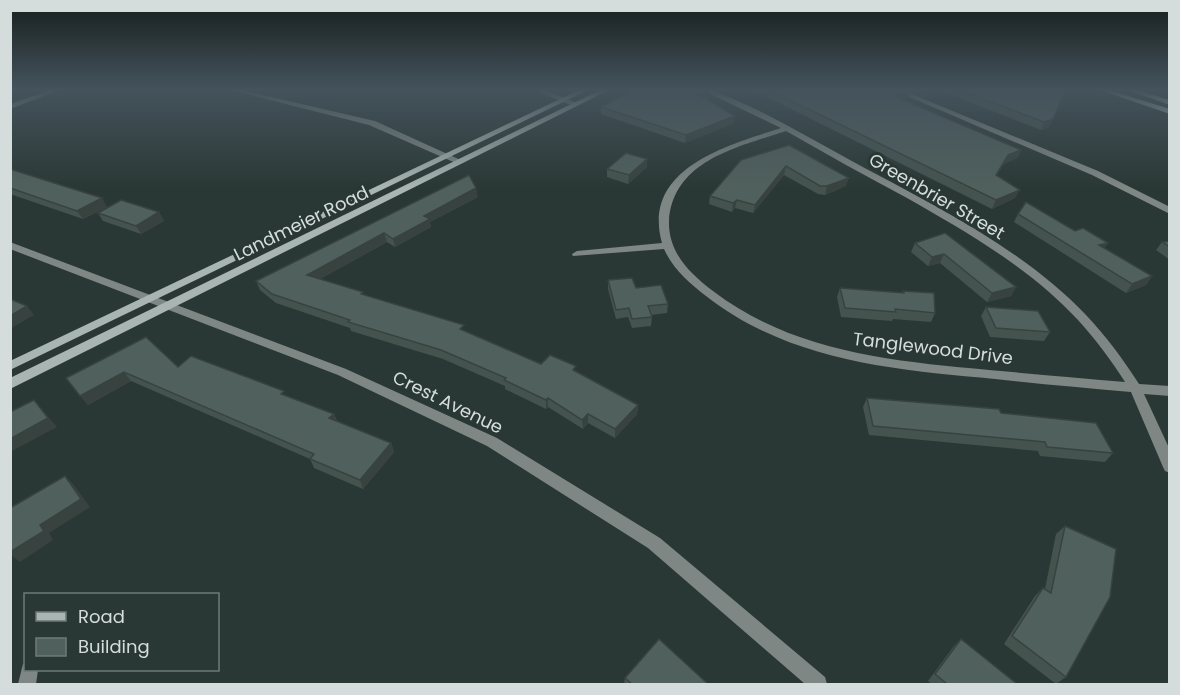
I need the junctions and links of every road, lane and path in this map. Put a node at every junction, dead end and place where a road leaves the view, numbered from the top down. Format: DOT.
graph roads {
  1 [pos="370,122"];
  2 [pos="517,122"];
  3 [pos="539,122"];
  4 [pos="772,122"];
  5 [pos="974,122"];
  6 [pos="785,129"];
  7 [pos="447,156"];
  8 [pos="461,162"];
  9 [pos="1170,211"];
  10 [pos="10,245"];
  11 [pos="666,246"];
  12 [pos="577,254"];
  13 [pos="149,300"];
  14 [pos="171,305"];
  15 [pos="10,366"];
  16 [pos="10,384"];
  17 [pos="1135,388"];
  18 [pos="1170,391"];
  19 [pos="1170,467"];
  20 [pos="818,684"];
  1 -- 7 [label="street"];
  2 -- 7 [label="street, Landmeier Road"];
  3 -- 8 [label="street, Landmeier Road"];
  4 -- 6 [label="street, Greenbrier Street"];
  5 -- 9 [label="street"];
  6 -- 11 [label="street"];
  6 -- 17 [label="street, Greenbrier Street"];
  7 -- 8 [label="street"];
  7 -- 13 [label="street, Landmeier Road"];
  8 -- 14 [label="street, Landmeier Road"];
  10 -- 13 [label="street, Crest Avenue"];
  11 -- 12 [label="street"];
  11 -- 17 [label="street, Tanglewood Drive"];
  13 -- 14 [label="street, Crest Avenue"];
  13 -- 15 [label="street, Landmeier Road"];
  14 -- 16 [label="street, Landmeier Road"];
  14 -- 20 [label="street, Crest Avenue"];
  17 -- 18 [label="street, Tanglewood Drive"];
  17 -- 19 [label="street, Greenbrier Street"];
}
